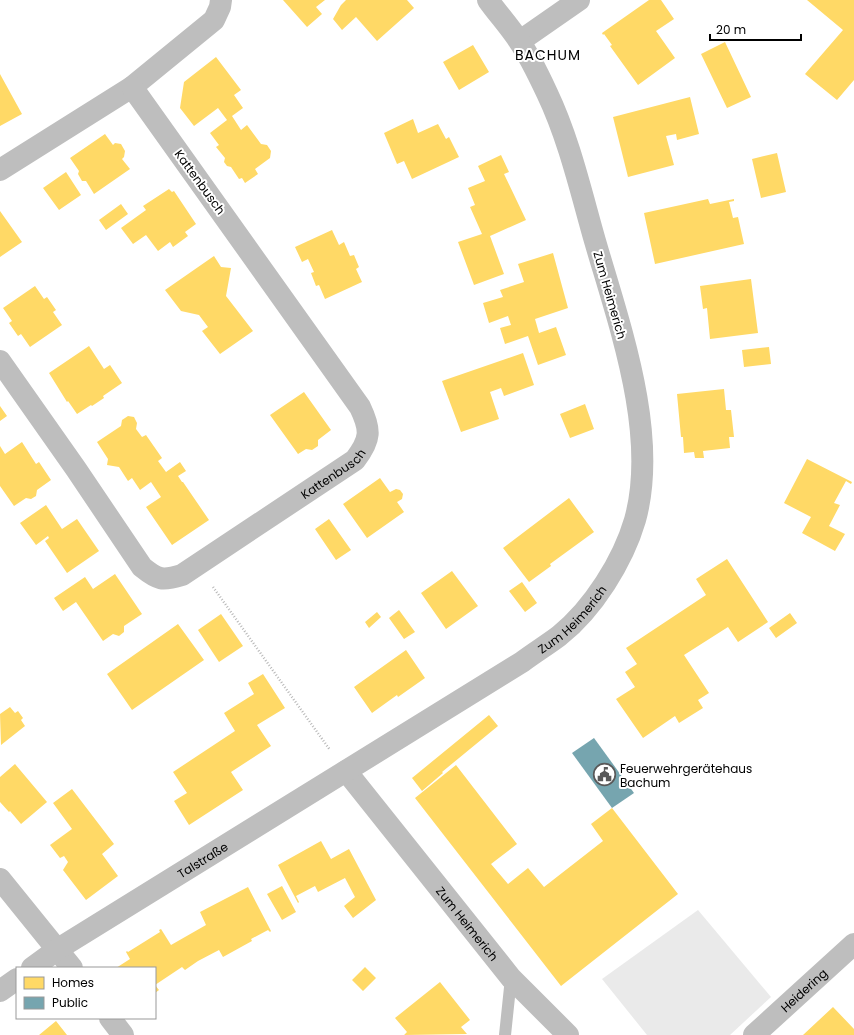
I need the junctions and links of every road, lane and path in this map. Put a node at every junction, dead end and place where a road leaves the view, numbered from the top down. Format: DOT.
graph roads {
  1 [pos="221,0"];
  2 [pos="488,0"];
  3 [pos="579,0"];
  4 [pos="520,42"];
  5 [pos="132,87"];
  6 [pos="0,170"];
  7 [pos="0,361"];
  8 [pos="198,565"];
  9 [pos="346,771"];
  10 [pos="0,879"];
  11 [pos="854,944"];
  12 [pos="58,949"];
  13 [pos="33,967"];
  14 [pos="71,967"];
  15 [pos="512,978"];
  16 [pos="16,980"];
  17 [pos="0,991"];
  18 [pos="111,1019"];
  19 [pos="123,1035"];
  20 [pos="505,1035"];
  21 [pos="568,1035"];
  22 [pos="754,1035"];
  1 -- 5 [label="street"];
  2 -- 4 [label="street, Zum Heimerich"];
  3 -- 4 [label="street"];
  4 -- 9 [label="street, Zum Heimerich"];
  5 -- 6 [label="street"];
  5 -- 8 [label="street, Kattenbusch"];
  7 -- 8 [label="street, Kattenbusch"];
  8 -- 9 [label="path"];
  9 -- 12 [label="street, Talstraße"];
  9 -- 15 [label="street, Zum Heimerich"];
  10 -- 12 [label="street"];
  11 -- 22 [label="street, Heidering"];
  12 -- 13 [label="street, Talstraße"];
  12 -- 14 [label="street"];
  15 -- 20 [label="lane"];
  15 -- 21 [label="street, Zum Heimerich"];
  16 -- 17 [label="street"];
  18 -- 19 [label="street"];
}
